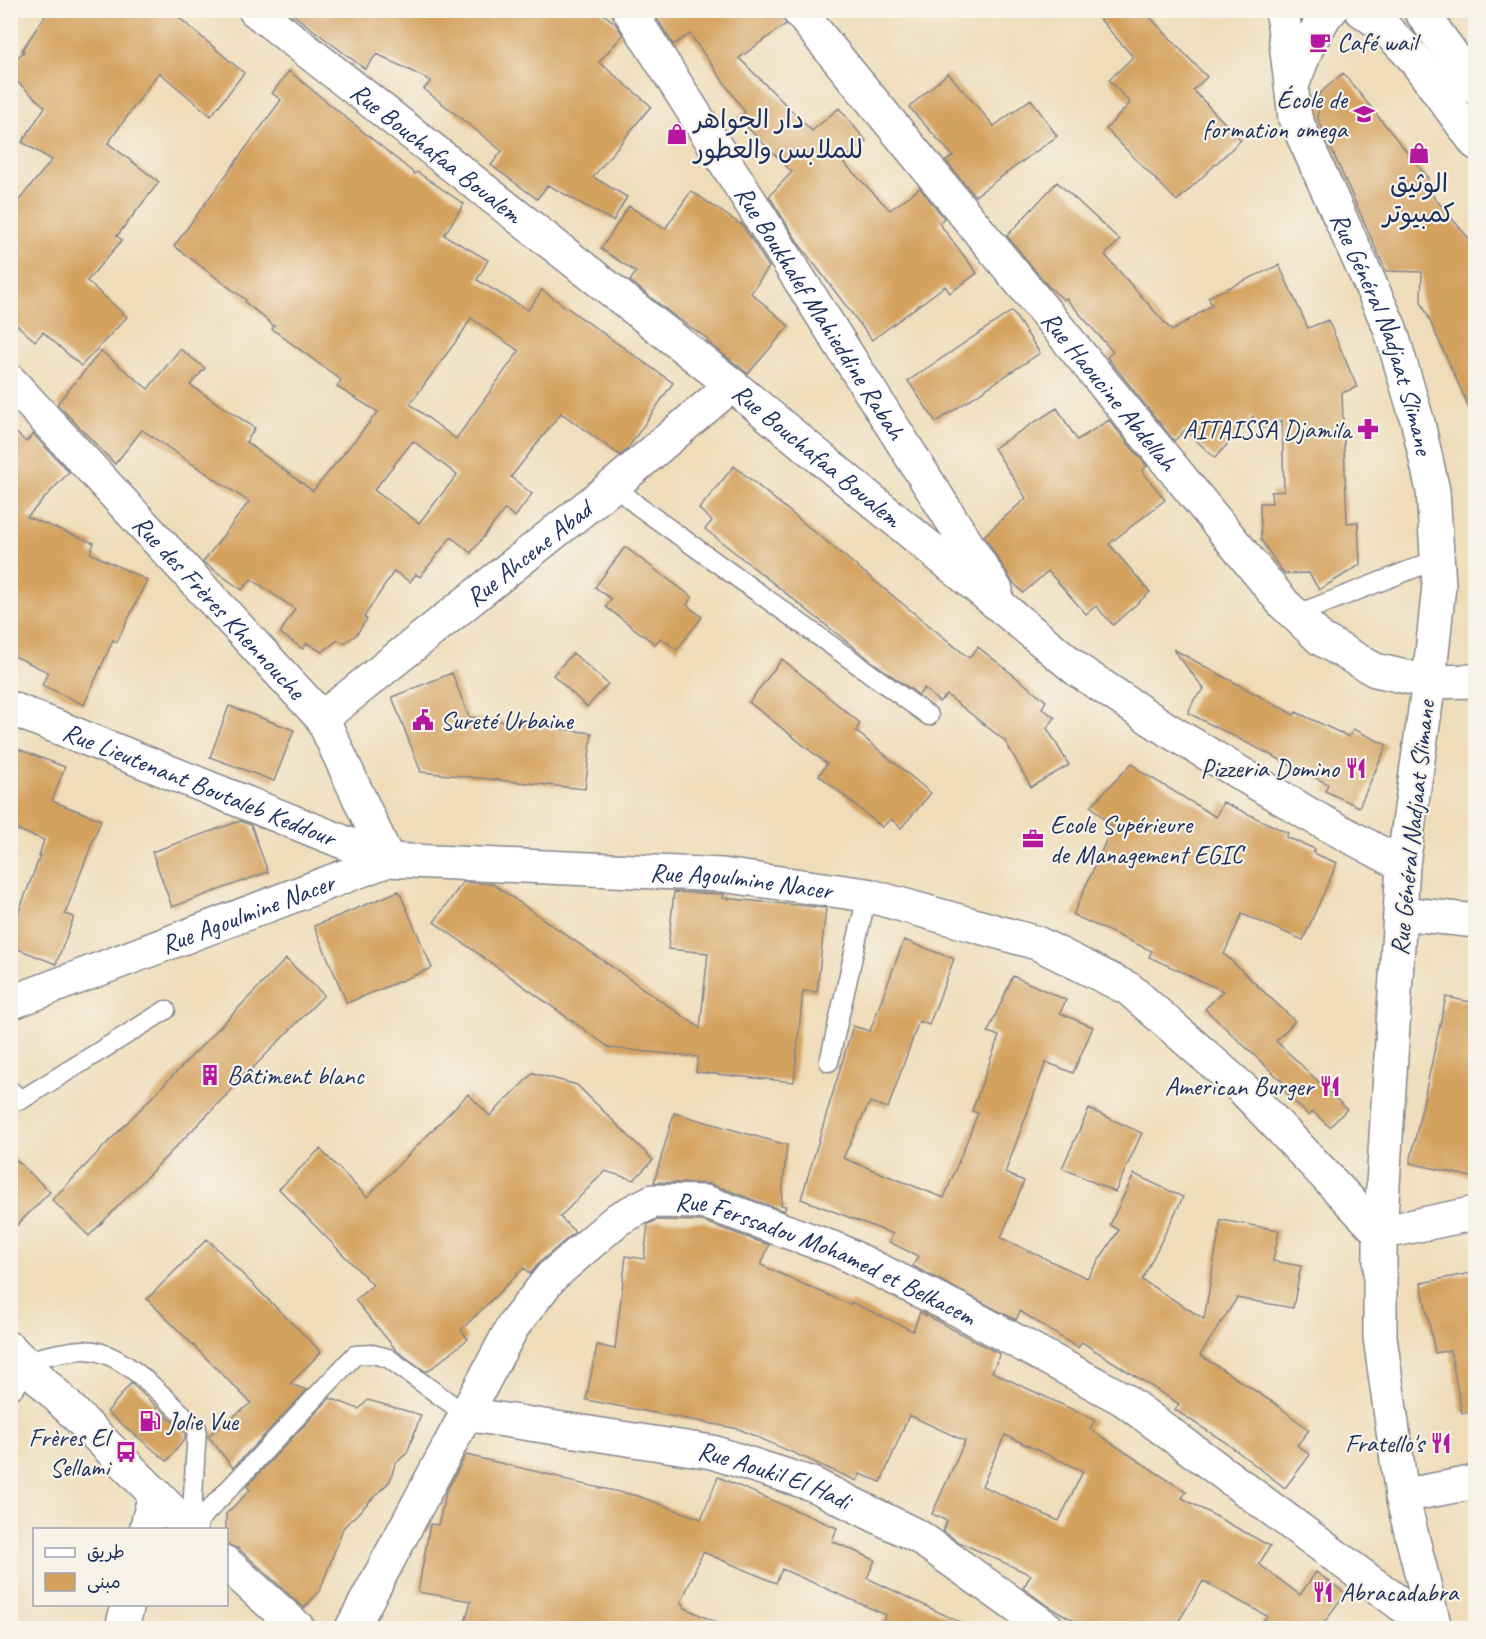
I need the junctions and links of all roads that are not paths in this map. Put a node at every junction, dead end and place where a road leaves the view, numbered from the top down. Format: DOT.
graph roads {
  1 [pos="255,10"];
  2 [pos="629,10"];
  3 [pos="798,10"];
  4 [pos="1284,10"];
  5 [pos="1331,10"];
  6 [pos="1361,10"];
  7 [pos="1420,10"];
  8 [pos="1292,84"];
  9 [pos="1476,88"];
  10 [pos="1476,142"];
  11 [pos="10,381"];
  12 [pos="732,386"];
  13 [pos="614,485"];
  14 [pos="1438,560"];
  15 [pos="1011,615"];
  16 [pos="1295,615"];
  17 [pos="1476,681"];
  18 [pos="1429,682"];
  19 [pos="10,708"];
  20 [pos="930,716"];
  21 [pos="322,718"];
  22 [pos="388,860"];
  23 [pos="1403,865"];
  24 [pos="867,895"];
  25 [pos="1401,913"];
  26 [pos="1476,921"];
  27 [pos="10,1003"];
  28 [pos="166,1010"];
  29 [pos="829,1062"];
  30 [pos="10,1090"];
  31 [pos="1476,1213"];
  32 [pos="1380,1233"];
  33 [pos="14,1364"];
  34 [pos="465,1414"];
  35 [pos="1476,1482"];
  36 [pos="155,1494"];
  37 [pos="1402,1496"];
  38 [pos="146,1528"];
  39 [pos="190,1528"];
  40 [pos="191,1528"];
  41 [pos="192,1528"];
  42 [pos="228,1565"];
  43 [pos="128,1606"];
  44 [pos="122,1629"];
  45 [pos="298,1629"];
  46 [pos="352,1629"];
  47 [pos="1047,1629"];
  48 [pos="1434,1629"];
  1 -- 12 [label="street, Rue Bouchafaa Boualem"];
  2 -- 15 [label="street, Rue Boukhalef Mahieddine Rabah"];
  3 -- 16 [label="street, Rue Haoucine Abdellah"];
  4 -- 8 [label="street, Rue Général Nadjaat Slimane"];
  5 -- 8 [label="street, Rue Général Nadjaat Slimane"];
  6 -- 10 [label="street"];
  7 -- 9 [label="street"];
  8 -- 14 [label="street, Rue Général Nadjaat Slimane"];
  11 -- 21 [label="street, Rue des Frères Khennouche"];
  12 -- 13 [label="street, Rue Ahcene Abad"];
  12 -- 15 [label="street, Rue Bouchafaa Boualem"];
  13 -- 20 [label="lane"];
  13 -- 21 [label="street, Rue Ahcene Abad"];
  14 -- 16 [label="lane"];
  14 -- 18 [label="street, Rue Général Nadjaat Slimane"];
  15 -- 23 [label="street, Rue Bouchafaa Boualem"];
  16 -- 18 [label="street, Rue Haoucine Abdellah"];
  17 -- 18 [label="street, Rue Haoucine Abdellah"];
  18 -- 23 [label="street, Rue Général Nadjaat Slimane"];
  19 -- 22 [label="street, Rue Lieutenant Boutaleb Keddour"];
  21 -- 22 [label="street, Rue des Frères Khennouche"];
  22 -- 24 [label="street, Rue Agoulmine Nacer"];
  22 -- 27 [label="street, Rue Agoulmine Nacer"];
  23 -- 25 [label="street, Rue Général Nadjaat Slimane"];
  24 -- 29 [label="lane"];
  24 -- 32 [label="street, Rue Agoulmine Nacer"];
  25 -- 26 [label="street"];
  25 -- 32 [label="street, Rue Général Nadjaat Slimane"];
  28 -- 30 [label="lane"];
  31 -- 32 [label="street"];
  32 -- 37 [label="street, Rue Général Nadjaat Slimane"];
  33 -- 36 [label="street"];
  33 -- 40 [label="lane"];
  34 -- 41 [label="lane"];
  34 -- 46 [label="street, Rue Ferssadou Mohamed et Belkacem"];
  34 -- 47 [label="street, Rue Aoukil El Hadi"];
  34 -- 48 [label="street, Rue Ferssadou Mohamed et Belkacem"];
  35 -- 37 [label="street"];
  36 -- 38 [label="street"];
  36 -- 39 [label="street"];
  37 -- 48 [label="street, Rue Général Nadjaat Slimane"];
  42 -- 45 [label="street"];
  43 -- 44 [label="street"];
}
